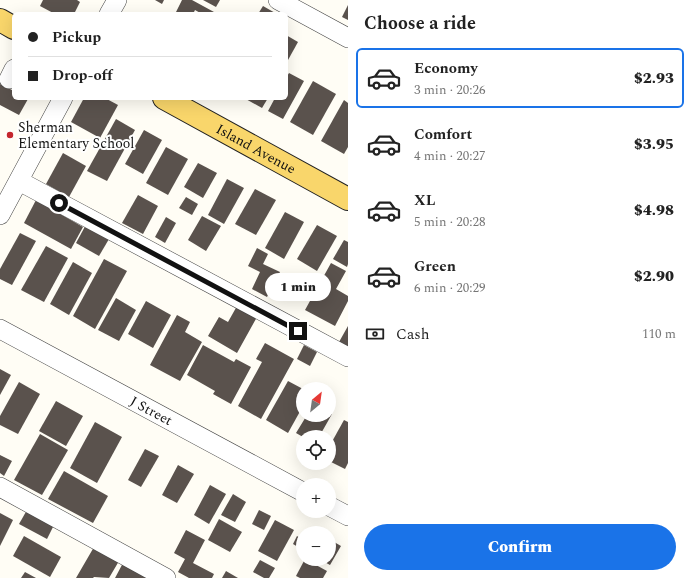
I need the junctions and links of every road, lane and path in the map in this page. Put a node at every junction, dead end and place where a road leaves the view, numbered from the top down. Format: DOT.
graph roads {
  1 [pos="117,0"];
  2 [pos="278,0"];
  3 [pos="110,12"];
  4 [pos="0,20"];
  5 [pos="12,27"];
  6 [pos="348,38"];
  7 [pos="62,100"];
  8 [pos="168,100"];
  9 [pos="19,181"];
  10 [pos="5,195"];
  11 [pos="348,199"];
  12 [pos="0,215"];
  13 [pos="0,329"];
  14 [pos="348,357"];
  15 [pos="0,487"];
  16 [pos="296,488"];
  17 [pos="336,510"];
  18 [pos="348,516"];
  19 [pos="166,578"];
  1 -- 3 [label="street"];
  2 -- 6 [label="street"];
  4 -- 5 [label="main road"];
  7 -- 9 [label="street"];
  8 -- 11 [label="main road, Island Avenue"];
  9 -- 10 [label="street"];
  9 -- 14 [label="street"];
  10 -- 12 [label="street"];
  13 -- 16 [label="street, J Street"];
  15 -- 19 [label="street"];
  17 -- 18 [label="street"];
}
